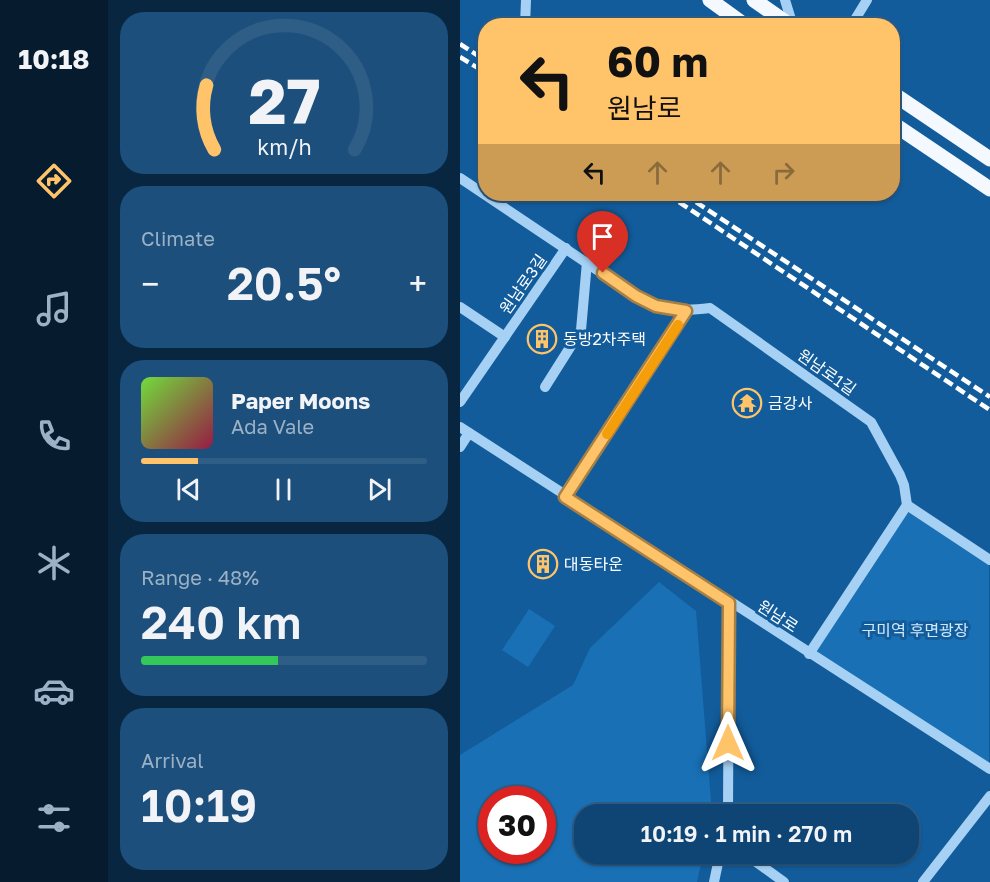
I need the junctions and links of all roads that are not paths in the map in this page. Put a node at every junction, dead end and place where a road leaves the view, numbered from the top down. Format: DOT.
graph roads {
  1 [pos="526,0"];
  2 [pos="710,0"];
  3 [pos="754,0"];
  4 [pos="785,0"];
  5 [pos="867,0"];
  6 [pos="525,18"];
  7 [pos="735,18"];
  8 [pos="780,18"];
  9 [pos="790,18"];
  10 [pos="856,18"];
  11 [pos="900,98"];
  12 [pos="900,128"];
  13 [pos="989,159"];
  14 [pos="460,178"];
  15 [pos="990,189"];
  16 [pos="478,190"];
  17 [pos="495,201"];
  18 [pos="566,248"];
  19 [pos="587,262"];
  20 [pos="460,307"];
  21 [pos="686,311"];
  22 [pos="505,337"];
  23 [pos="545,387"];
  24 [pos="460,402"];
  25 [pos="464,430"];
  26 [pos="460,447"];
  27 [pos="565,497"];
  28 [pos="907,505"];
  29 [pos="990,560"];
  30 [pos="729,603"];
  31 [pos="809,654"];
  32 [pos="990,769"];
  33 [pos="989,797"];
  34 [pos="728,804"];
  35 [pos="718,864"];
  36 [pos="759,864"];
  37 [pos="714,882"];
  38 [pos="784,882"];
  39 [pos="923,882"];
  1 -- 6 [label="street"];
  2 -- 7 [label="main road"];
  3 -- 8 [label="main road"];
  4 -- 9 [label="street"];
  5 -- 10 [label="street"];
  11 -- 13 [label="main road"];
  12 -- 15 [label="main road"];
  14 -- 16 [label="street, 원남로1길"];
  17 -- 18 [label="street, 원남로1길"];
  18 -- 19 [label="street, 원남로1길"];
  18 -- 22 [label="street, 원남로3길"];
  19 -- 21 [label="street, 원남로1길"];
  19 -- 23 [label="street"];
  20 -- 22 [label="street, 원남로3길"];
  21 -- 27 [label="street"];
  21 -- 28 [label="street, 원남로1길"];
  22 -- 24 [label="street, 원남로3길"];
  25 -- 26 [label="street"];
  25 -- 27 [label="street, 원남로"];
  27 -- 30 [label="street, 원남로"];
  28 -- 29 [label="street"];
  28 -- 31 [label="street"];
  30 -- 31 [label="street, 원남로"];
  30 -- 34 [label="street"];
  31 -- 32 [label="street, 원남로"];
  33 -- 39 [label="street"];
  35 -- 37 [label="street"];
  36 -- 38 [label="street"];
}
